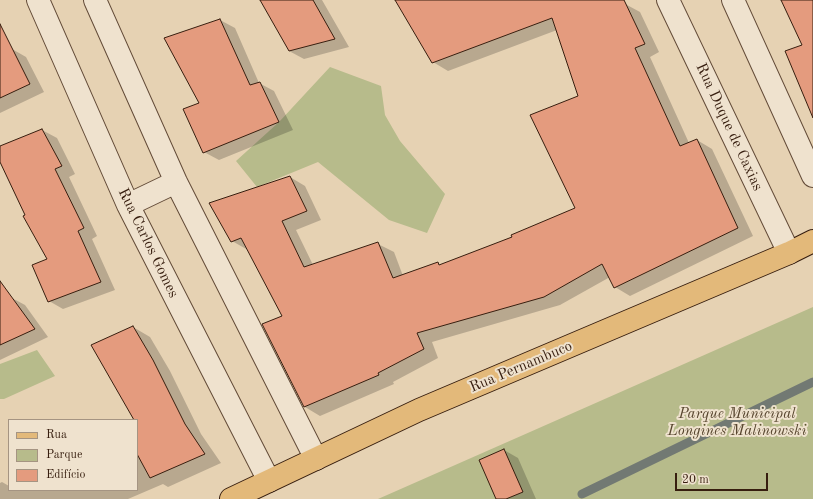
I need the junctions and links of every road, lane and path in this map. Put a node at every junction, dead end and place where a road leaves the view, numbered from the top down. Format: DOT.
graph roads {
  1 [pos="38,0"];
  2 [pos="95,0"];
  3 [pos="668,0"];
  4 [pos="733,0"];
  5 [pos="813,176"];
  6 [pos="176,182"];
  7 [pos="128,205"];
  8 [pos="813,241"];
  9 [pos="789,253"];
  10 [pos="316,459"];
  11 [pos="269,481"];
  12 [pos="231,499"];
  1 -- 7 [label="street, Rua Carlos Gomes"];
  2 -- 6 [label="street"];
  3 -- 9 [label="street, Rua Duque de Caxias"];
  4 -- 5 [label="street"];
  6 -- 7 [label="street"];
  6 -- 10 [label="street"];
  7 -- 11 [label="street, Rua Carlos Gomes"];
  8 -- 9 [label="main road, Rua Pernambuco"];
  9 -- 10 [label="main road, Rua Pernambuco"];
  10 -- 11 [label="main road, Rua Pernambuco"];
  11 -- 12 [label="main road, Rua Pernambuco"];
}
